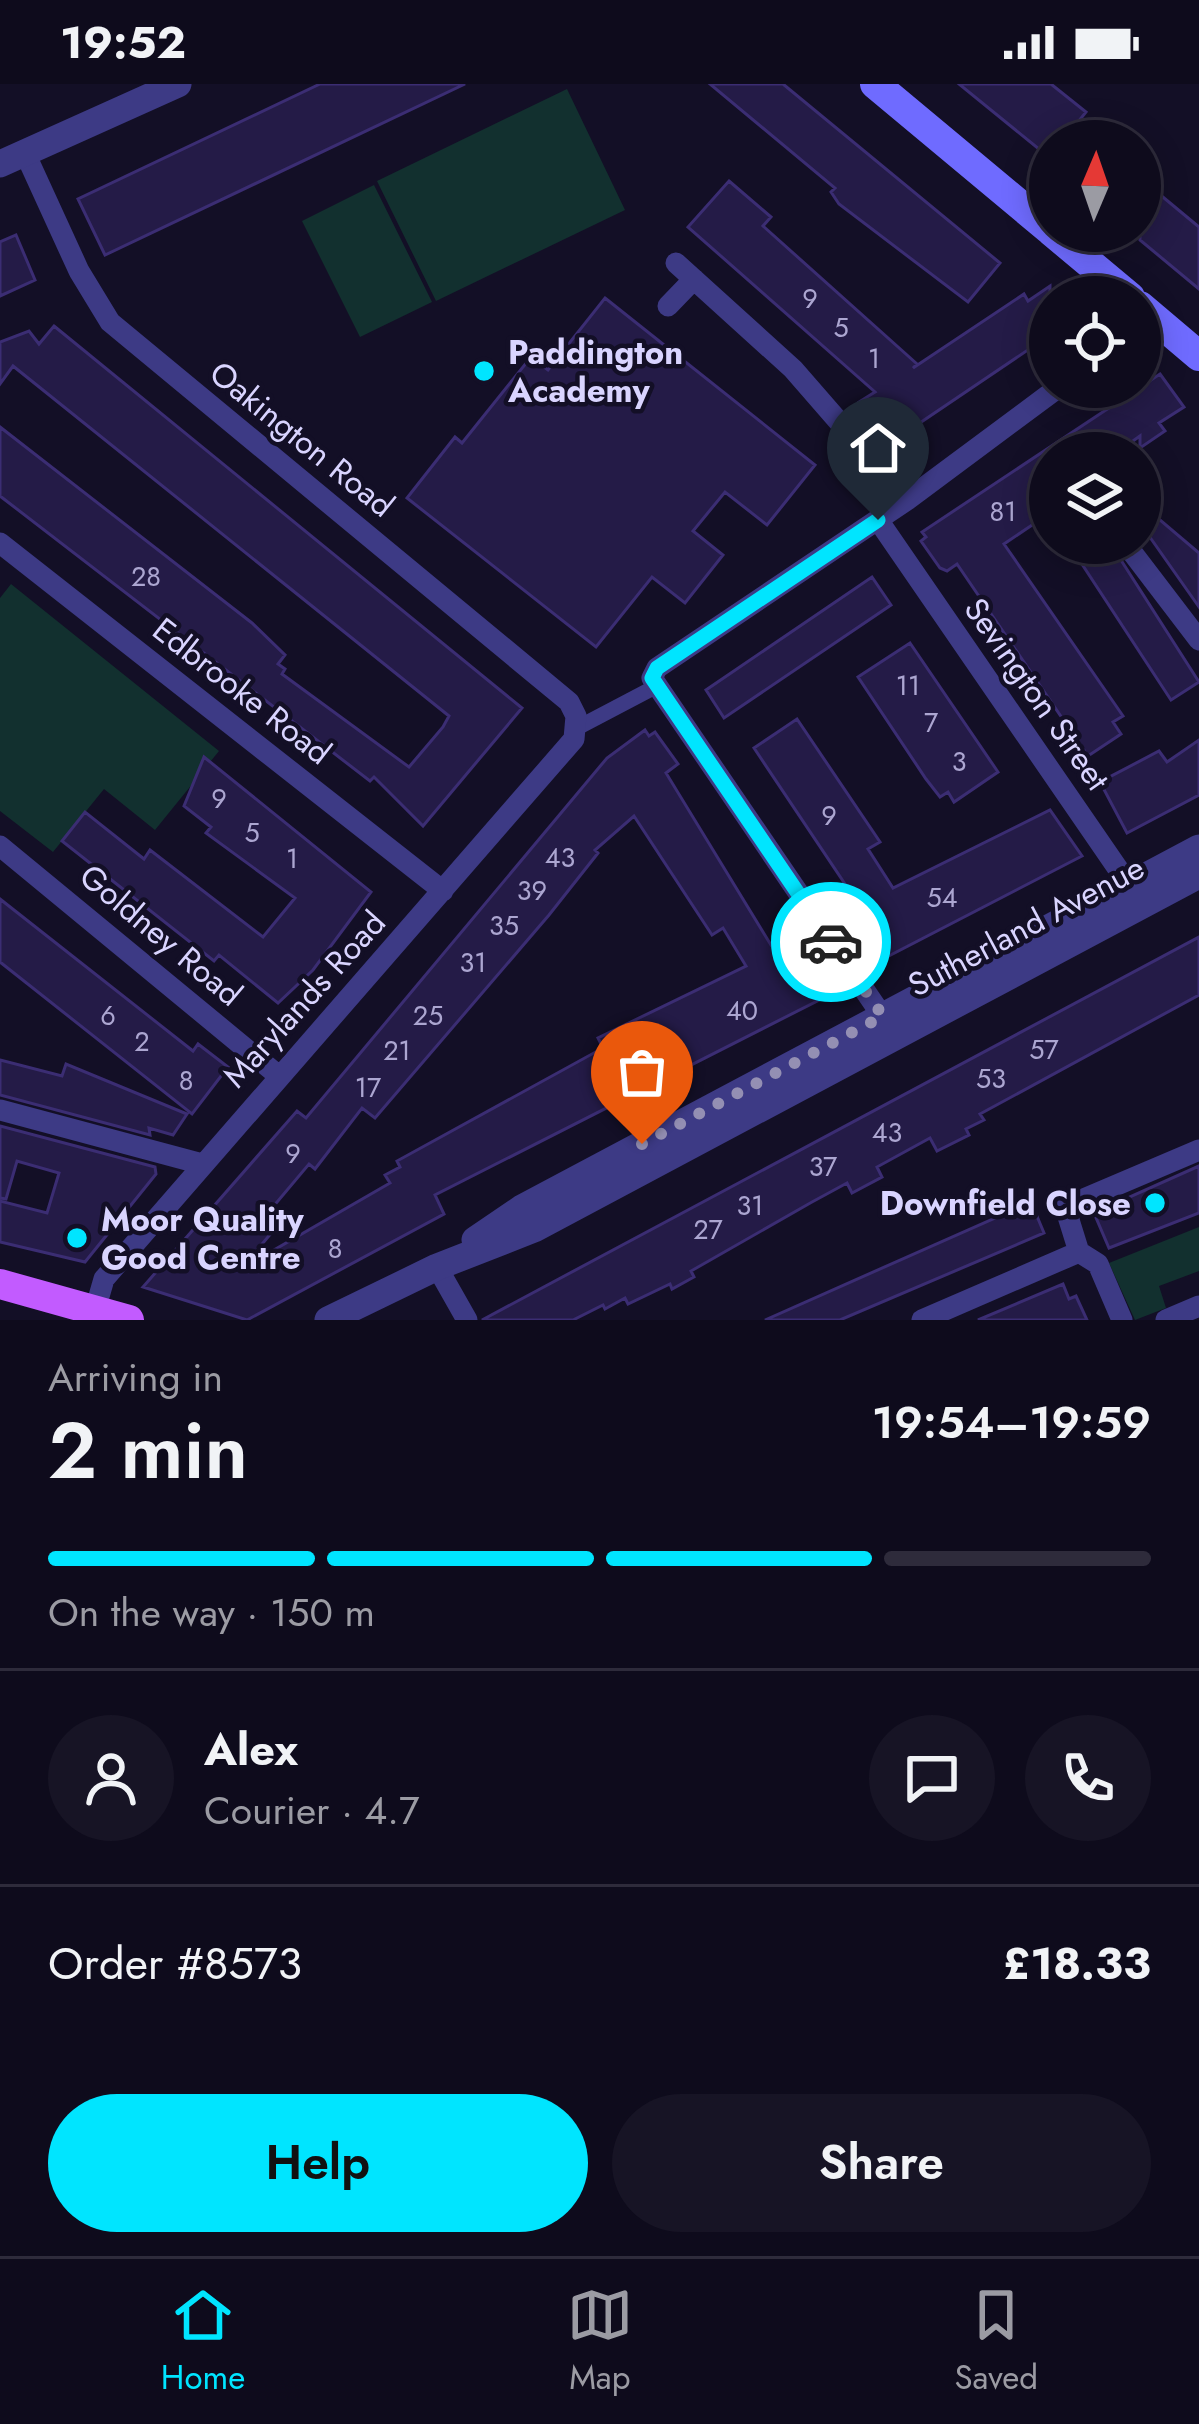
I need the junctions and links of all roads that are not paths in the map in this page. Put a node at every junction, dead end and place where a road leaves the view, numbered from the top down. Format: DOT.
graph roads {
  1 [pos="178,84"];
  2 [pos="875,84"];
  3 [pos="13,158"];
  4 [pos="1029,213"];
  5 [pos="1074,252"];
  6 [pos="676,263"];
  7 [pos="1101,276"];
  8 [pos="694,279"];
  9 [pos="668,306"];
  10 [pos="1161,327"];
  11 [pos="1199,356"];
  12 [pos="1031,408"];
  13 [pos="907,500"];
  14 [pos="878,520"];
  15 [pos="0,543"];
  16 [pos="1140,564"];
  17 [pos="1199,640"];
  18 [pos="656,678"];
  19 [pos="576,733"];
  20 [pos="0,846"];
  21 [pos="1199,848"];
  22 [pos="1199,875"];
  23 [pos="443,891"];
  24 [pos="1136,895"];
  25 [pos="889,1027"];
  26 [pos="279,1076"];
  27 [pos="0,1110"];
  28 [pos="1199,1150"];
  29 [pos="202,1164"];
  30 [pos="1079,1252"];
  31 [pos="437,1267"];
  32 [pos="0,1284"];
  33 [pos="1199,1306"];
  34 [pos="94,1310"];
  35 [pos="129,1320"];
  36 [pos="328,1320"];
  37 [pos="467,1320"];
  38 [pos="922,1320"];
  39 [pos="1122,1320"];
  40 [pos="1166,1320"];
  1 -- 3 [label="street"];
  2 -- 4 [label="main road"];
  3 -- 19 [label="street, Oakington Road"];
  5 -- 7 [label="main road"];
  6 -- 8 [label="street"];
  8 -- 9 [label="street"];
  8 -- 13 [label="street"];
  10 -- 11 [label="main road"];
  12 -- 13 [label="street, Marylands Road"];
  13 -- 14 [label="street, Marylands Road"];
  14 -- 18 [label="street, Marylands Road"];
  14 -- 24 [label="street, Sevington Street"];
  15 -- 23 [label="street, Edbrooke Road"];
  16 -- 17 [label="street"];
  18 -- 19 [label="street, Marylands Road"];
  18 -- 25 [label="street"];
  19 -- 23 [label="street, Marylands Road"];
  20 -- 26 [label="street, Goldney Road"];
  21 -- 24 [label="street, Sutherland Avenue"];
  22 -- 24 [label="street, Sutherland Avenue"];
  23 -- 26 [label="street, Marylands Road"];
  24 -- 25 [label="street, Sutherland Avenue"];
  25 -- 31 [label="street, Sutherland Avenue"];
  26 -- 29 [label="street, Marylands Road"];
  27 -- 29 [label="street"];
  28 -- 30 [label="street"];
  29 -- 34 [label="street, Marylands Road"];
  30 -- 38 [label="street"];
  30 -- 39 [label="street"];
  31 -- 36 [label="street, Sutherland Avenue"];
  31 -- 37 [label="street"];
  32 -- 34 [label="main road"];
  33 -- 40 [label="street"];
  34 -- 35 [label="main road"];
}
